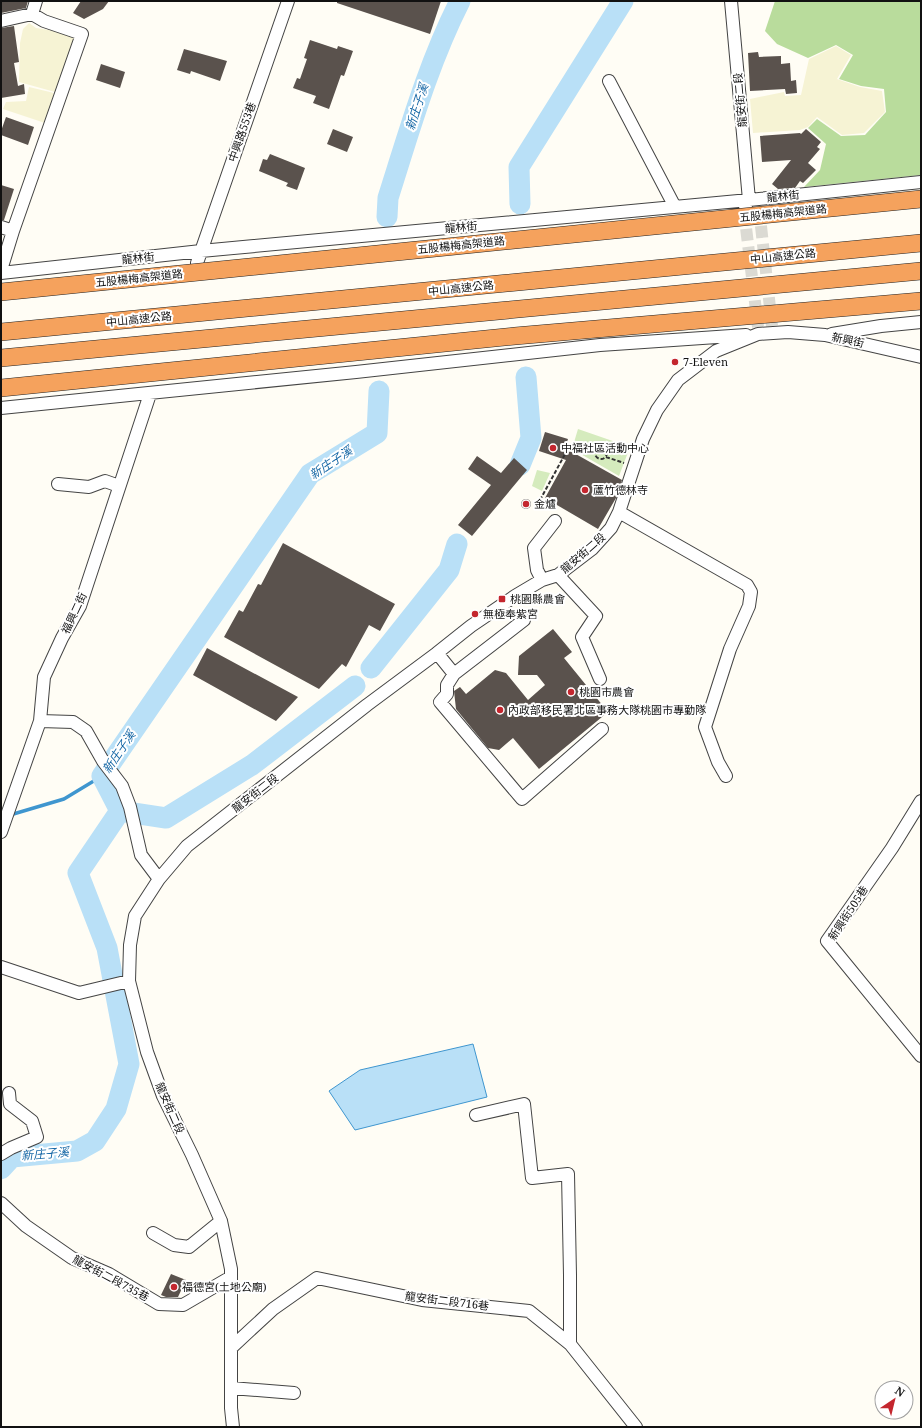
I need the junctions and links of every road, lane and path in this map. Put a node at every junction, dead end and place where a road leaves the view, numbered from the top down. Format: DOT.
graph roads {
  1 [pos="36,1"];
  2 [pos="288,1"];
  3 [pos="731,1"];
  4 [pos="32,14"];
  5 [pos="1,21"];
  6 [pos="609,81"];
  7 [pos="921,182"];
  8 [pos="921,199"];
  9 [pos="746,204"];
  10 [pos="675,207"];
  11 [pos="759,208"];
  12 [pos="1,227"];
  13 [pos="13,231"];
  14 [pos="921,243"];
  15 [pos="201,251"];
  16 [pos="197,263"];
  17 [pos="1,270"];
  18 [pos="921,271"];
  19 [pos="1,273"];
  20 [pos="1,292"];
  21 [pos="921,301"];
  22 [pos="921,322"];
  23 [pos="773,329"];
  24 [pos="758,330"];
  25 [pos="1,332"];
  26 [pos="825,335"];
  27 [pos="921,357"];
  28 [pos="1,358"];
  29 [pos="1,388"];
  30 [pos="150,394"];
  31 [pos="1,408"];
  32 [pos="567,445"];
  33 [pos="570,445"];
  34 [pos="595,452"];
  35 [pos="606,457"];
  36 [pos="634,467"];
  37 [pos="58,484"];
  38 [pos="119,486"];
  39 [pos="540,500"];
  40 [pos="619,512"];
  41 [pos="555,521"];
  42 [pos="558,575"];
  43 [pos="542,580"];
  44 [pos="524,620"];
  45 [pos="437,653"];
  46 [pos="454,674"];
  47 [pos="600,679"];
  48 [pos="40,721"];
  49 [pos="602,729"];
  50 [pos="726,776"];
  51 [pos="921,801"];
  52 [pos="2,828"];
  53 [pos="159,879"];
  54 [pos="1,967"];
  55 [pos="126,982"];
  56 [pos="921,1056"];
  57 [pos="9,1093"];
  58 [pos="476,1115"];
  59 [pos="1,1154"];
  60 [pos="1,1203"];
  61 [pos="221,1221"];
  62 [pos="153,1233"];
  63 [pos="231,1277"];
  64 [pos="570,1344"];
  65 [pos="232,1347"];
  66 [pos="232,1388"];
  67 [pos="294,1393"];
  68 [pos="233,1427"];
  69 [pos="636,1427"];
  1 -- 4 [label="street"];
  2 -- 15 [label="street, 中興路553巷"];
  3 -- 9 [label="street, 龍安街二段"];
  4 -- 5 [label="street"];
  4 -- 13 [label="street"];
  6 -- 10 [label="street"];
  7 -- 9 [label="street, 龍林街"];
  8 -- 20 [label="highway, 五股楊梅高架道路, bridge"];
  9 -- 10 [label="street, 龍林街"];
  9 -- 11 [label="street"];
  10 -- 15 [label="street, 龍林街"];
  12 -- 13 [label="street"];
  13 -- 17 [label="street"];
  14 -- 25 [label="highway, 中山高速公路"];
  15 -- 16 [label="street, 中興路553巷"];
  15 -- 19 [label="street, 龍林街"];
  18 -- 28 [label="highway"];
  21 -- 29 [label="highway, bridge"];
  22 -- 26 [label="street"];
  23 -- 24 [label="street, 龍安街二段"];
  23 -- 26 [label="street, 新興街"];
  24 -- 30 [label="street"];
  24 -- 36 [label="street, 龍安街二段"];
  26 -- 27 [label="street, 新興街"];
  30 -- 31 [label="street"];
  30 -- 38 [label="street, 福興二街"];
  32 -- 33 [label="path"];
  33 -- 34 [label="path"];
  33 -- 39 [label="path"];
  34 -- 35 [label="path"];
  34 -- 35 [label="path"];
  35 -- 36 [label="path"];
  36 -- 40 [label="street, 龍安街二段"];
  37 -- 38 [label="street"];
  38 -- 48 [label="street, 福興二街"];
  40 -- 42 [label="street, 龍安街二段"];
  40 -- 50 [label="street"];
  41 -- 43 [label="street"];
  42 -- 43 [label="street, 龍安街二段"];
  42 -- 47 [label="street"];
  43 -- 45 [label="street, 龍安街二段"];
  44 -- 46 [label="street"];
  45 -- 46 [label="street"];
  45 -- 53 [label="street, 龍安街二段"];
  46 -- 49 [label="street"];
  48 -- 52 [label="street, 福興二街"];
  48 -- 53 [label="street"];
  51 -- 56 [label="street, 新興街505巷"];
  53 -- 55 [label="street, 龍安街二段"];
  54 -- 55 [label="street"];
  55 -- 61 [label="street, 龍安街二段"];
  57 -- 59 [label="street"];
  58 -- 64 [label="street"];
  60 -- 63 [label="street, 龍安街二段735巷"];
  61 -- 62 [label="street"];
  61 -- 63 [label="street, 龍安街二段"];
  63 -- 65 [label="street, 龍安街二段"];
  64 -- 65 [label="street, 龍安街二段716巷"];
  64 -- 69 [label="street, 龍安街二段716巷"];
  65 -- 66 [label="street, 龍安街二段"];
  66 -- 67 [label="street"];
  66 -- 68 [label="street, 龍安街二段"];
}
